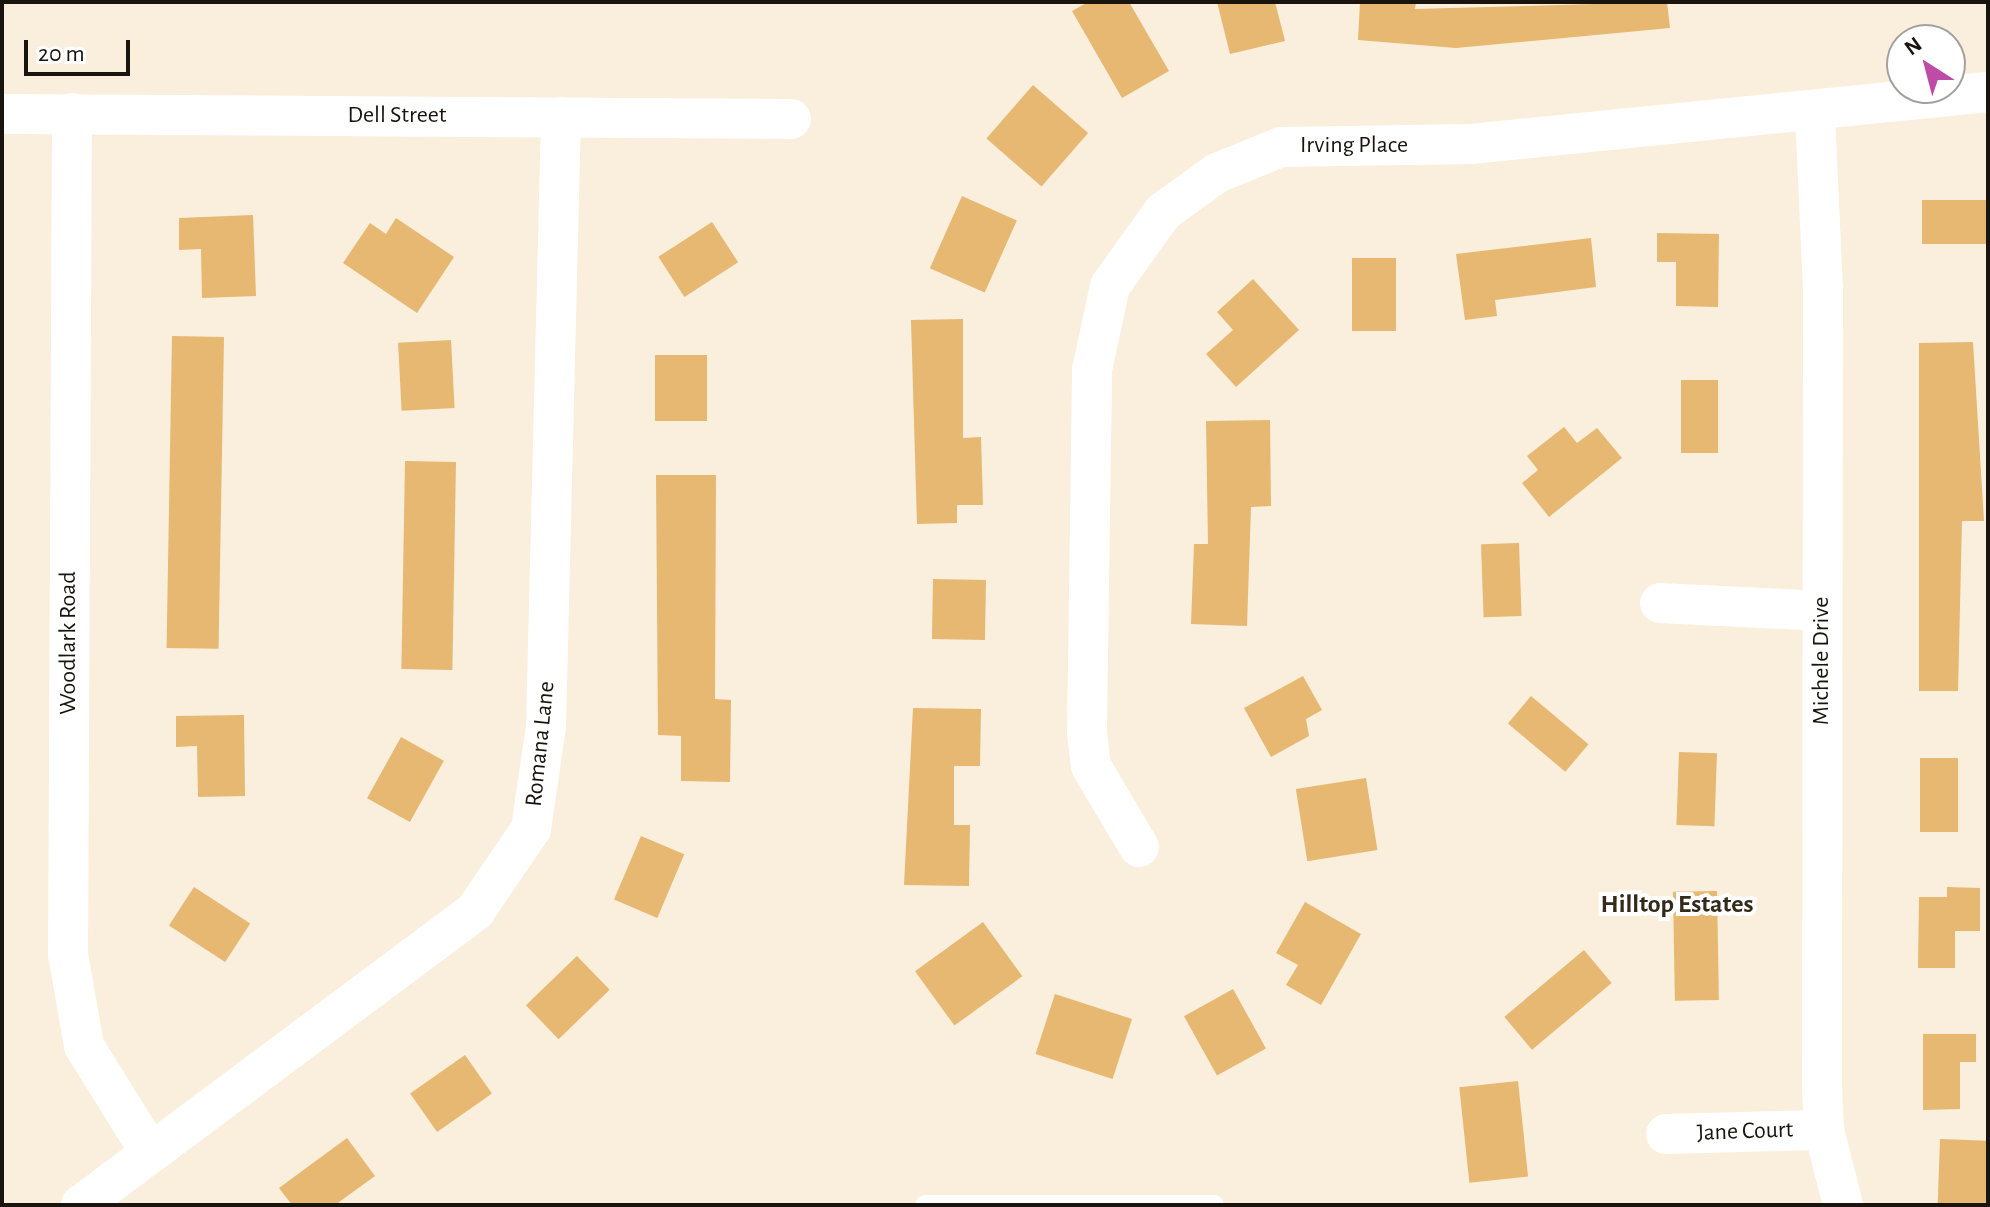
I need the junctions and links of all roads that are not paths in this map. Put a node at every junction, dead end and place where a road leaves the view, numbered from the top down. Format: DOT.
graph roads {
  1 [pos="1988,92"];
  2 [pos="72,113"];
  3 [pos="2,114"];
  4 [pos="1815,114"];
  5 [pos="561,117"];
  6 [pos="791,119"];
  7 [pos="1660,603"];
  8 [pos="1822,611"];
  9 [pos="1139,847"];
  10 [pos="1824,1130"];
  11 [pos="1666,1134"];
  12 [pos="150,1152"];
  13 [pos="1130,1204"];
  14 [pos="81,1205"];
  15 [pos="925,1205"];
  16 [pos="1214,1205"];
  17 [pos="1843,1205"];
  1 -- 4 [label="street, Irving Place"];
  2 -- 3 [label="street, Dell Street"];
  2 -- 5 [label="street, Dell Street"];
  2 -- 12 [label="street, Woodlark Road"];
  4 -- 8 [label="street, Michele Drive"];
  4 -- 9 [label="street, Irving Place"];
  5 -- 6 [label="street, Dell Street"];
  5 -- 12 [label="street, Romana Lane"];
  7 -- 8 [label="street"];
  8 -- 10 [label="street, Michele Drive"];
  10 -- 11 [label="street, Jane Court"];
  10 -- 17 [label="street, Michele Drive"];
  12 -- 14 [label="street, Romana Lane"];
  13 -- 15 [label="lane"];
  13 -- 16 [label="lane"];
}
